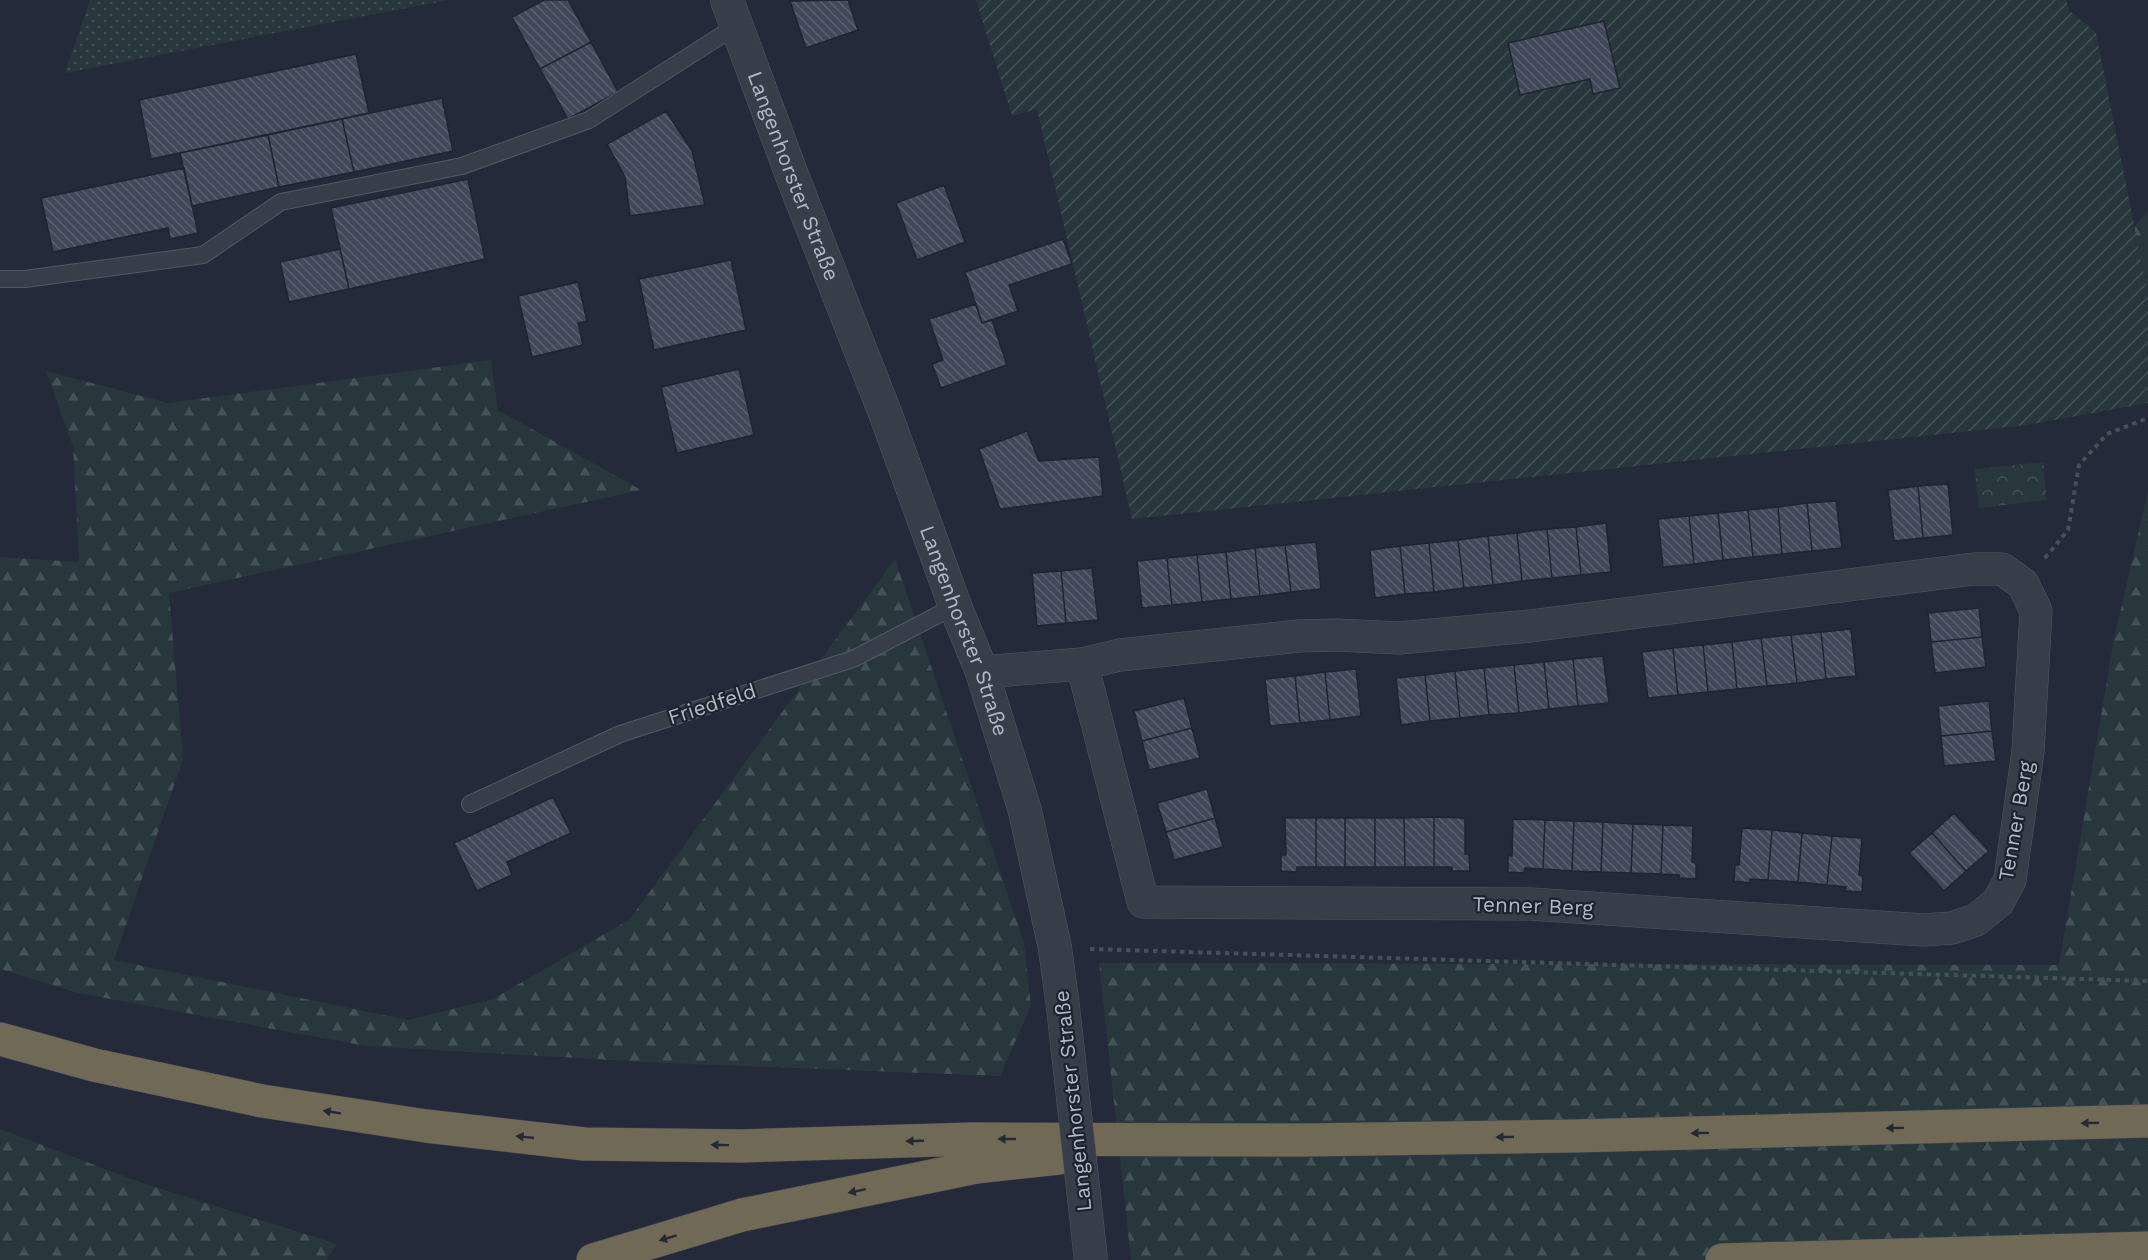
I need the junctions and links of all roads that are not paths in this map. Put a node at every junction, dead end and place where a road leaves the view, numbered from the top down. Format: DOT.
graph roads {
  1 [pos="732,13"];
  2 [pos="0,279"];
  3 [pos="955,606"];
  4 [pos="1082,664"];
  5 [pos="982,672"];
  6 [pos="470,804"];
  7 [pos="0,1039"];
  8 [pos="2148,1121"];
  9 [pos="1213,1141"];
  10 [pos="2148,1248"];
  11 [pos="593,1260"];
  12 [pos="1091,1260"];
  13 [pos="1722,1260"];
  1 -- 2 [label="lane, Langenhorster Straße"];
  1 -- 3 [label="street, Langenhorster Straße"];
  3 -- 5 [label="street, Langenhorster Straße"];
  3 -- 6 [label="lane, Friedfeld"];
  4 -- 4 [label="street, Tenner Berg"];
  4 -- 5 [label="street"];
  5 -- 12 [label="street, Langenhorster Straße, bridge"];
  9 -- 7 [label="highway, one-way"];
  8 -- 9 [label="highway, one-way"];
  9 -- 11 [label="highway, one-way"];
  10 -- 13 [label="highway"];
}
